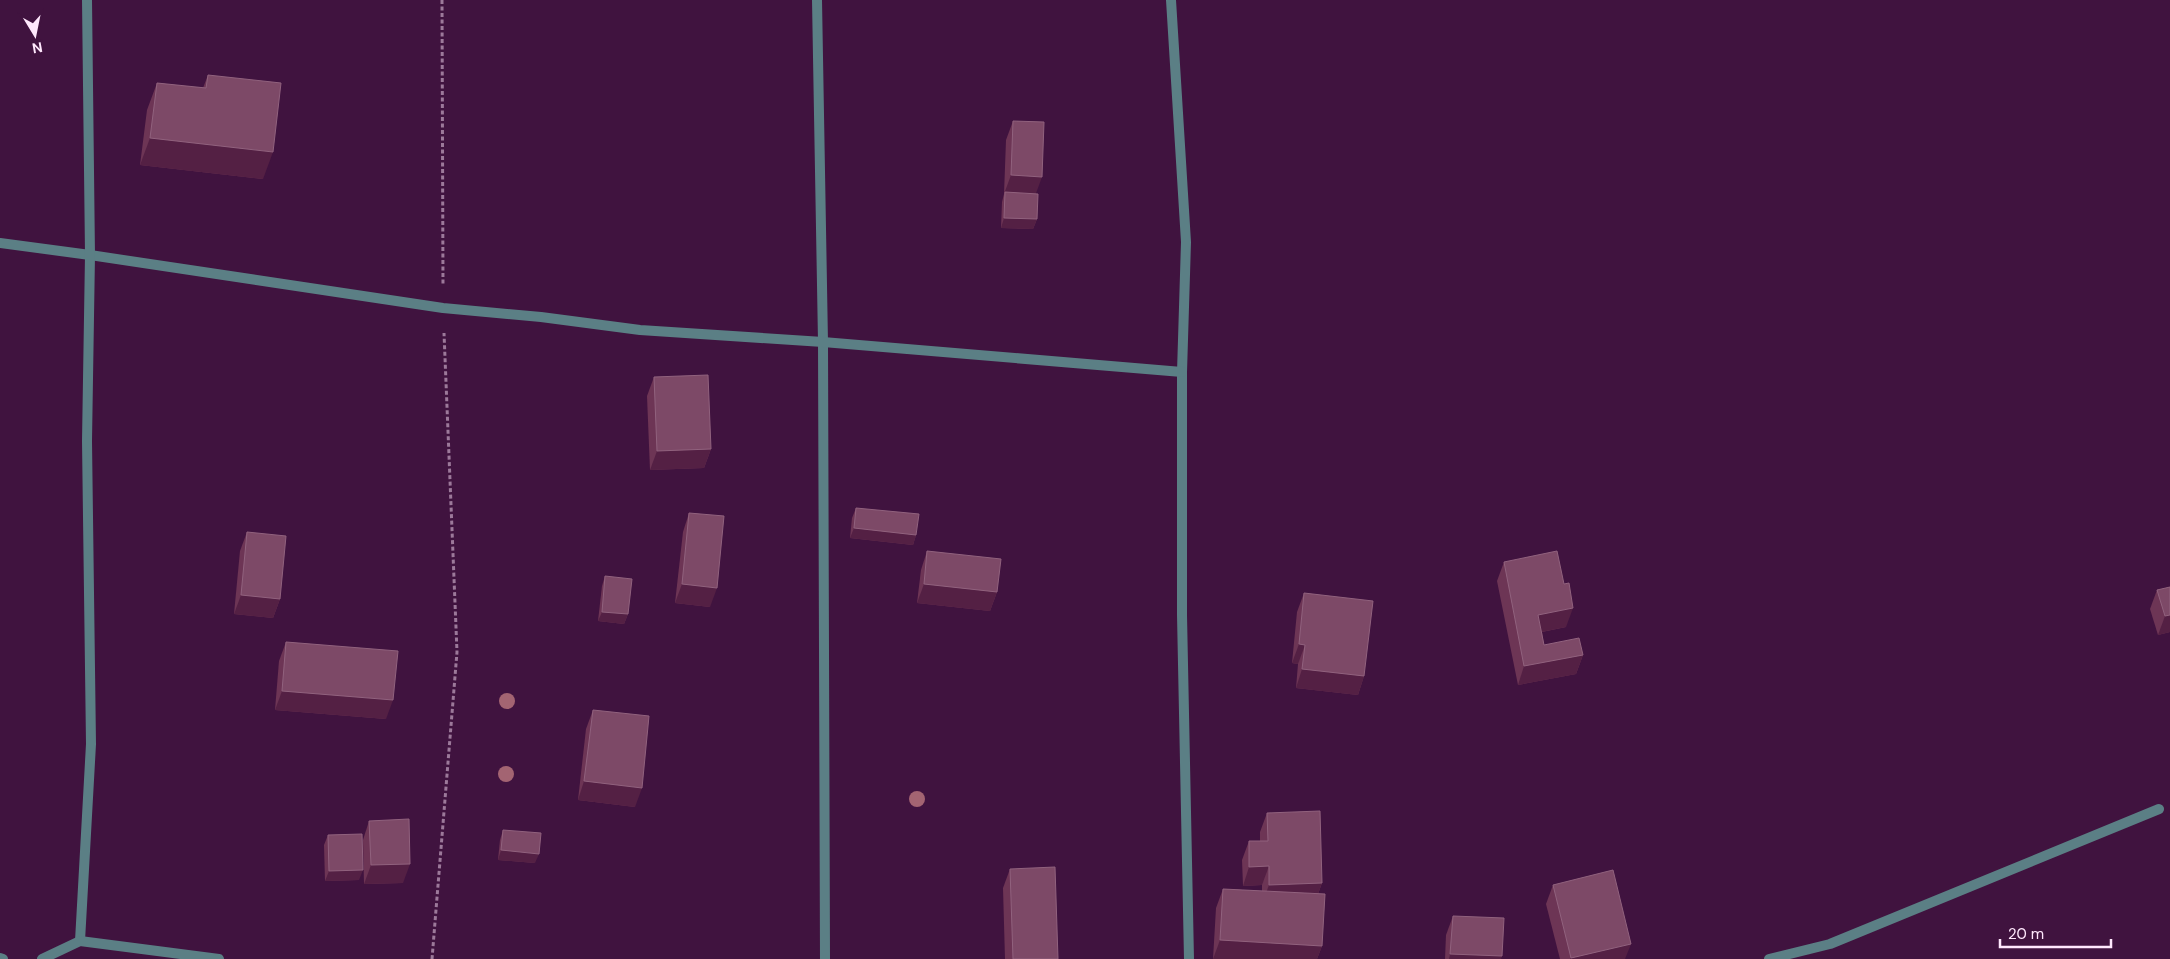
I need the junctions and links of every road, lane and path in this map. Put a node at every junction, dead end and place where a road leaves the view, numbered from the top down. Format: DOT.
graph roads {
  1 [pos="87,0"];
  2 [pos="442,0"];
  3 [pos="817,0"];
  4 [pos="1171,0"];
  5 [pos="0,243"];
  6 [pos="90,254"];
  7 [pos="443,308"];
  8 [pos="823,342"];
  9 [pos="1182,372"];
  10 [pos="2159,809"];
  11 [pos="80,941"];
  12 [pos="42,959"];
  13 [pos="219,959"];
  14 [pos="432,959"];
  15 [pos="825,959"];
  16 [pos="1189,959"];
  17 [pos="1769,959"];
  1 -- 6 [label="street"];
  2 -- 7 [label="path"];
  3 -- 8 [label="street"];
  4 -- 9 [label="street"];
  5 -- 6 [label="street"];
  6 -- 7 [label="street"];
  6 -- 11 [label="street"];
  7 -- 8 [label="street"];
  7 -- 14 [label="path"];
  8 -- 9 [label="street"];
  8 -- 15 [label="street"];
  9 -- 16 [label="street"];
  10 -- 17 [label="street"];
  11 -- 12 [label="street"];
  11 -- 13 [label="street"];
}
